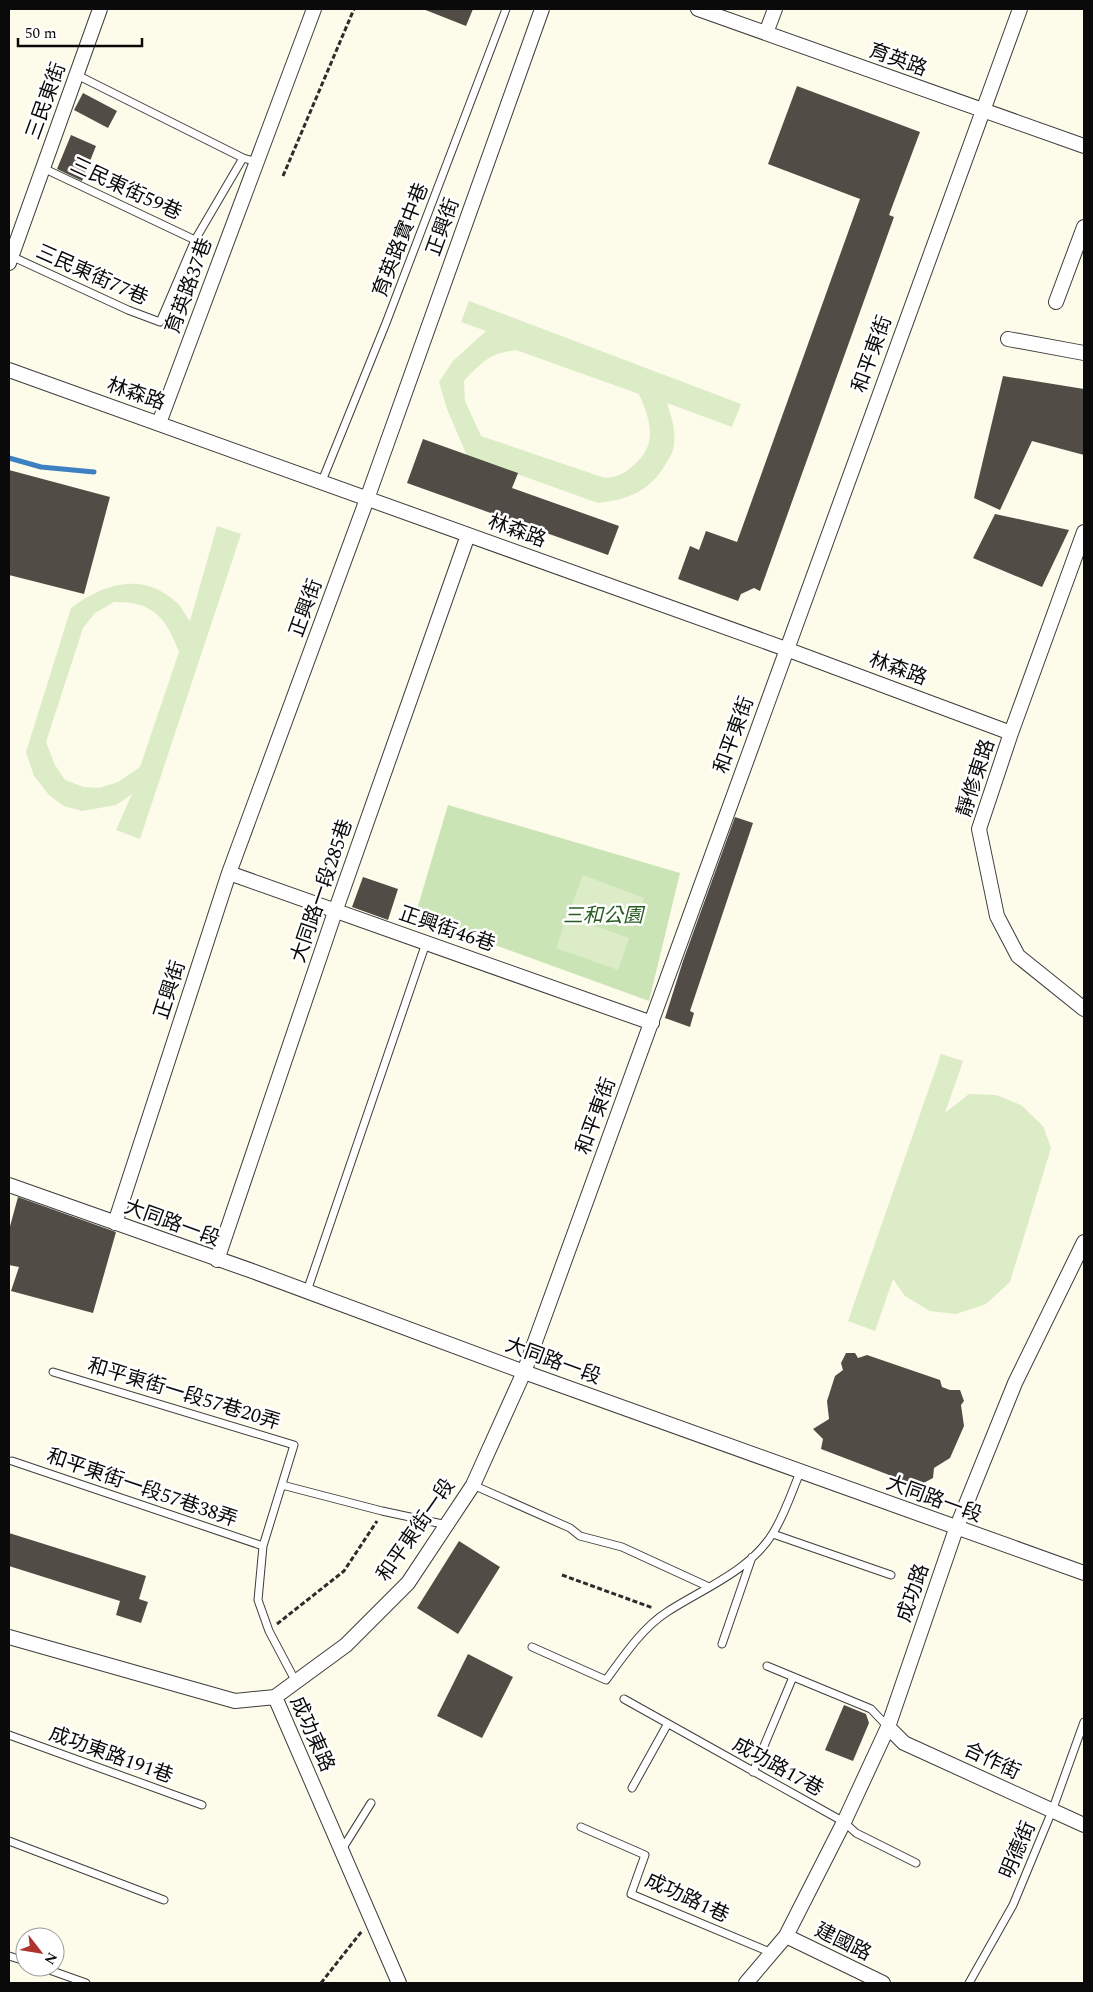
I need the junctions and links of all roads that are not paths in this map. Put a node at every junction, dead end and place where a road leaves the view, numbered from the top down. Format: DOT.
graph roads {
  1 [pos="100,9"];
  2 [pos="314,9"];
  3 [pos="506,9"];
  4 [pos="542,9"];
  5 [pos="698,9"];
  6 [pos="775,9"];
  7 [pos="1020,9"];
  8 [pos="766,33"];
  9 [pos="77,75"];
  10 [pos="982,111"];
  11 [pos="1084,146"];
  12 [pos="243,158"];
  13 [pos="257,162"];
  14 [pos="43,168"];
  15 [pos="1084,227"];
  16 [pos="195,240"];
  17 [pos="10,260"];
  18 [pos="1056,302"];
  19 [pos="1008,339"];
  20 [pos="1084,353"];
  21 [pos="9,370"];
  22 [pos="159,423"];
  23 [pos="322,482"];
  24 [pos="367,499"];
  25 [pos="1084,532"];
  26 [pos="468,535"];
  27 [pos="786,649"];
  28 [pos="1011,732"];
  29 [pos="229,873"];
  30 [pos="335,912"];
  31 [pos="426,943"];
  32 [pos="1084,1010"];
  33 [pos="652,1023"];
  34 [pos="9,1185"];
  35 [pos="115,1223"];
  36 [pos="1084,1242"];
  37 [pos="217,1260"];
  38 [pos="307,1291"];
  39 [pos="53,1372"];
  40 [pos="524,1372"];
  41 [pos="12,1461"];
  42 [pos="801,1470"];
  43 [pos="282,1485"];
  44 [pos="473,1485"];
  45 [pos="448,1526"];
  46 [pos="956,1529"];
  47 [pos="773,1534"];
  48 [pos="262,1546"];
  49 [pos="752,1557"];
  50 [pos="1084,1573"];
  51 [pos="891,1575"];
  52 [pos="709,1587"];
  53 [pos="9,1637"];
  54 [pos="722,1644"];
  55 [pos="532,1647"];
  56 [pos="767,1666"];
  57 [pos="794,1677"];
  58 [pos="296,1682"];
  59 [pos="275,1697"];
  60 [pos="624,1699"];
  61 [pos="1084,1722"];
  62 [pos="667,1725"];
  63 [pos="888,1727"];
  64 [pos="9,1735"];
  65 [pos="753,1772"];
  66 [pos="632,1788"];
  67 [pos="372,1803"];
  68 [pos="202,1805"];
  69 [pos="1052,1811"];
  70 [pos="844,1822"];
  71 [pos="1084,1825"];
  72 [pos="581,1827"];
  73 [pos="9,1841"];
  74 [pos="341,1851"];
  75 [pos="916,1863"];
  76 [pos="164,1900"];
  77 [pos="786,1936"];
  78 [pos="773,1953"];
  79 [pos="65,1976"];
  80 [pos="86,1983"];
  81 [pos="399,1983"];
  82 [pos="746,1983"];
  83 [pos="883,1983"];
  84 [pos="969,1983"];
  1 -- 9 [label="street, 三民東街"];
  2 -- 13 [label="street, 育英路37巷"];
  3 -- 23 [label="lane, 育英路實中巷"];
  4 -- 24 [label="street, 正興街"];
  5 -- 8 [label="street, 育英路"];
  6 -- 8 [label="street"];
  7 -- 10 [label="street, 和平東街"];
  8 -- 10 [label="street, 育英路"];
  9 -- 12 [label="lane"];
  9 -- 14 [label="street, 三民東街"];
  10 -- 11 [label="street, 育英路"];
  10 -- 27 [label="street, 和平東街"];
  12 -- 13 [label="lane"];
  12 -- 16 [label="lane"];
  13 -- 22 [label="street, 育英路37巷"];
  14 -- 16 [label="lane, 三民東街59巷"];
  14 -- 17 [label="street, 三民東街"];
  15 -- 18 [label="street"];
  16 -- 17 [label="lane, 三民東街77巷"];
  19 -- 20 [label="street"];
  21 -- 22 [label="street, 林森路"];
  22 -- 23 [label="street, 林森路"];
  23 -- 24 [label="street, 林森路"];
  24 -- 26 [label="street, 林森路"];
  24 -- 29 [label="street, 正興街"];
  25 -- 28 [label="street, 靜修東路"];
  26 -- 27 [label="street, 林森路"];
  26 -- 30 [label="street, 大同路一段285巷"];
  27 -- 28 [label="street, 林森路"];
  27 -- 33 [label="street, 和平東街"];
  28 -- 32 [label="street, 靜修東路"];
  29 -- 30 [label="street, 正興街46巷"];
  29 -- 35 [label="street, 正興街"];
  30 -- 31 [label="street, 正興街46巷"];
  30 -- 37 [label="street, 大同路一段285巷"];
  31 -- 33 [label="street, 正興街46巷"];
  31 -- 38 [label="lane"];
  33 -- 40 [label="street, 和平東街"];
  34 -- 35 [label="street, 大同路一段"];
  35 -- 37 [label="street, 大同路一段"];
  36 -- 46 [label="street, 成功路"];
  37 -- 38 [label="street, 大同路一段"];
  38 -- 40 [label="street, 大同路一段"];
  39 -- 43 [label="lane, 和平東街一段57巷20弄"];
  40 -- 42 [label="street, 大同路一段"];
  40 -- 44 [label="street, 和平東街一段"];
  41 -- 48 [label="lane, 和平東街一段57巷38弄"];
  42 -- 46 [label="street, 大同路一段"];
  42 -- 47 [label="lane"];
  43 -- 45 [label="lane"];
  43 -- 48 [label="lane"];
  44 -- 45 [label="street, 和平東街一段"];
  44 -- 52 [label="lane"];
  45 -- 58 [label="street, 和平東街一段"];
  46 -- 50 [label="street, 大同路一段"];
  46 -- 63 [label="street, 成功路"];
  47 -- 49 [label="lane"];
  47 -- 51 [label="lane"];
  48 -- 58 [label="lane"];
  49 -- 52 [label="lane"];
  49 -- 54 [label="lane"];
  52 -- 55 [label="lane"];
  53 -- 59 [label="street, 成功東路"];
  56 -- 57 [label="lane"];
  57 -- 63 [label="lane"];
  57 -- 65 [label="lane"];
  58 -- 59 [label="street, 和平東街一段"];
  59 -- 74 [label="street, 成功東路"];
  60 -- 62 [label="lane, 成功路17巷"];
  61 -- 69 [label="lane, 明德街"];
  62 -- 65 [label="lane, 成功路17巷"];
  62 -- 66 [label="lane"];
  63 -- 69 [label="street, 合作街"];
  63 -- 70 [label="street, 成功路"];
  64 -- 68 [label="lane, 成功東路191巷"];
  65 -- 70 [label="lane, 成功路17巷"];
  67 -- 74 [label="lane"];
  69 -- 71 [label="street, 合作街"];
  69 -- 84 [label="lane, 明德街"];
  70 -- 75 [label="lane, 成功路17巷"];
  70 -- 77 [label="street, 成功路"];
  72 -- 78 [label="lane, 成功路1巷"];
  73 -- 76 [label="lane"];
  74 -- 81 [label="street, 成功東路"];
  77 -- 78 [label="street, 成功路"];
  77 -- 83 [label="street, 建國路"];
  78 -- 82 [label="street"];
  79 -- 80 [label="lane"];
}
